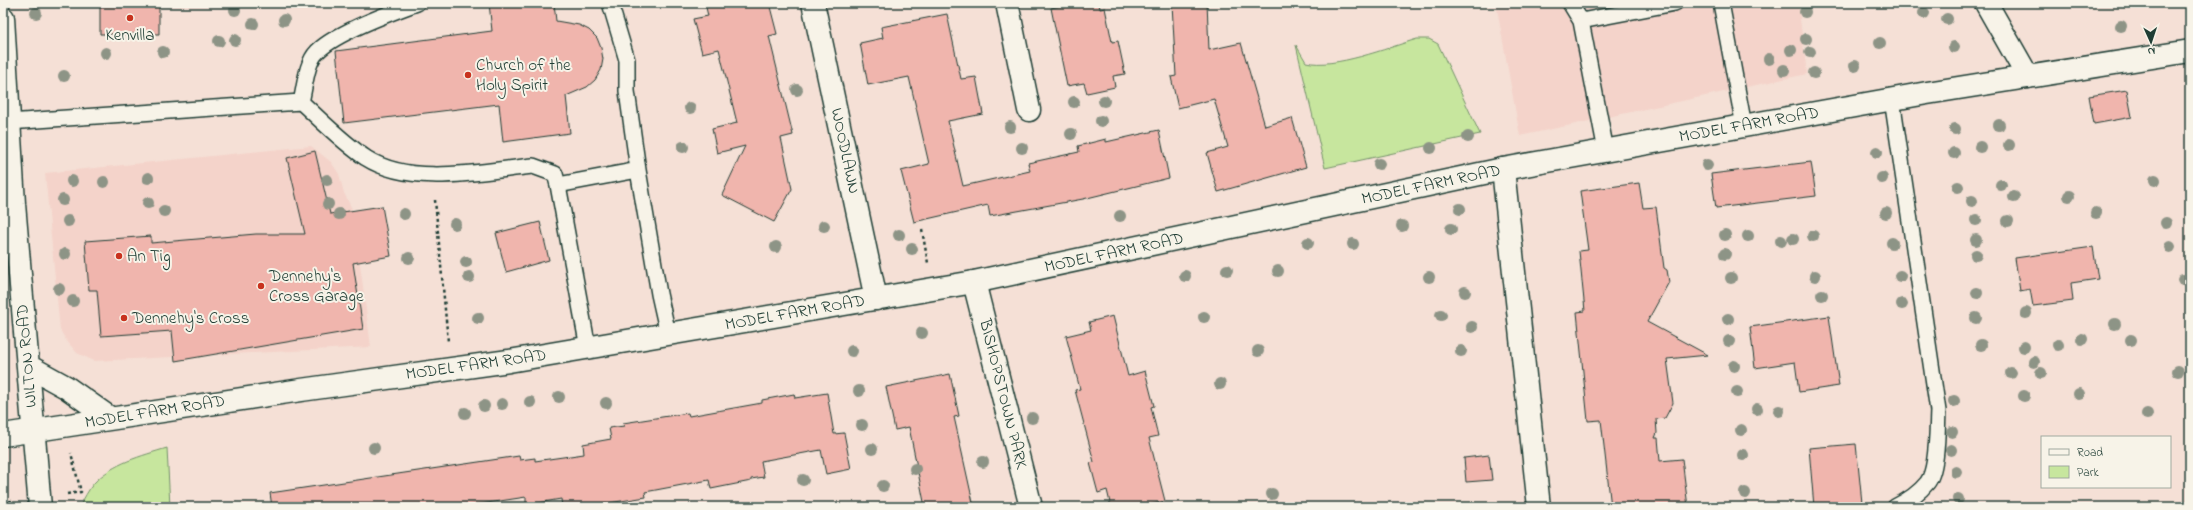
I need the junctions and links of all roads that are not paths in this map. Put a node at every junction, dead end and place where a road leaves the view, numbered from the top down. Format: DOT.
graph roads {
  1 [pos="417,3"];
  2 [pos="610,3"];
  3 [pos="813,3"];
  4 [pos="1007,3"];
  5 [pos="1570,3"];
  6 [pos="1675,3"];
  7 [pos="1722,3"];
  8 [pos="1986,3"];
  9 [pos="3,18"];
  10 [pos="1581,21"];
  11 [pos="2190,51"];
  12 [pos="2028,77"];
  13 [pos="1892,99"];
  14 [pos="301,102"];
  15 [pos="1029,110"];
  16 [pos="8,122"];
  17 [pos="1744,126"];
  18 [pos="1606,151"];
  19 [pos="1503,169"];
  20 [pos="638,170"];
  21 [pos="558,185"];
  22 [pos="974,282"];
  23 [pos="876,299"];
  24 [pos="668,334"];
  25 [pos="588,348"];
  26 [pos="28,366"];
  27 [pos="110,418"];
  28 [pos="33,430"];
  29 [pos="3,435"];
  30 [pos="40,507"];
  31 [pos="1031,507"];
  32 [pos="1540,507"];
  33 [pos="1895,507"];
  1 -- 14 [label="lane"];
  2 -- 20 [label="lane"];
  3 -- 23 [label="main road, WOODLAWN"];
  4 -- 15 [label="main road"];
  5 -- 10 [label="lane"];
  6 -- 10 [label="lane"];
  7 -- 17 [label="lane"];
  8 -- 12 [label="main road"];
  9 -- 16 [label="main road, WILTON ROAD"];
  10 -- 18 [label="lane"];
  11 -- 12 [label="main road, MODEL FARM ROAD"];
  12 -- 13 [label="main road, MODEL FARM ROAD"];
  13 -- 17 [label="main road, MODEL FARM ROAD"];
  13 -- 33 [label="lane"];
  14 -- 16 [label="lane"];
  14 -- 21 [label="lane"];
  16 -- 26 [label="main road, WILTON ROAD"];
  17 -- 18 [label="main road, MODEL FARM ROAD"];
  18 -- 19 [label="main road, MODEL FARM ROAD"];
  19 -- 22 [label="main road, MODEL FARM ROAD"];
  19 -- 32 [label="main road"];
  20 -- 21 [label="lane"];
  20 -- 24 [label="lane"];
  21 -- 25 [label="lane"];
  22 -- 23 [label="main road, MODEL FARM ROAD"];
  22 -- 31 [label="main road, BISHOPSTOWN PARK"];
  23 -- 24 [label="main road, MODEL FARM ROAD"];
  24 -- 25 [label="main road, MODEL FARM ROAD"];
  25 -- 27 [label="main road, MODEL FARM ROAD"];
  26 -- 27 [label="main road"];
  26 -- 28 [label="main road, WILTON ROAD"];
  27 -- 28 [label="main road, MODEL FARM ROAD"];
  28 -- 29 [label="main road, MODEL FARM ROAD"];
  28 -- 30 [label="main road, WILTON ROAD"];
}
